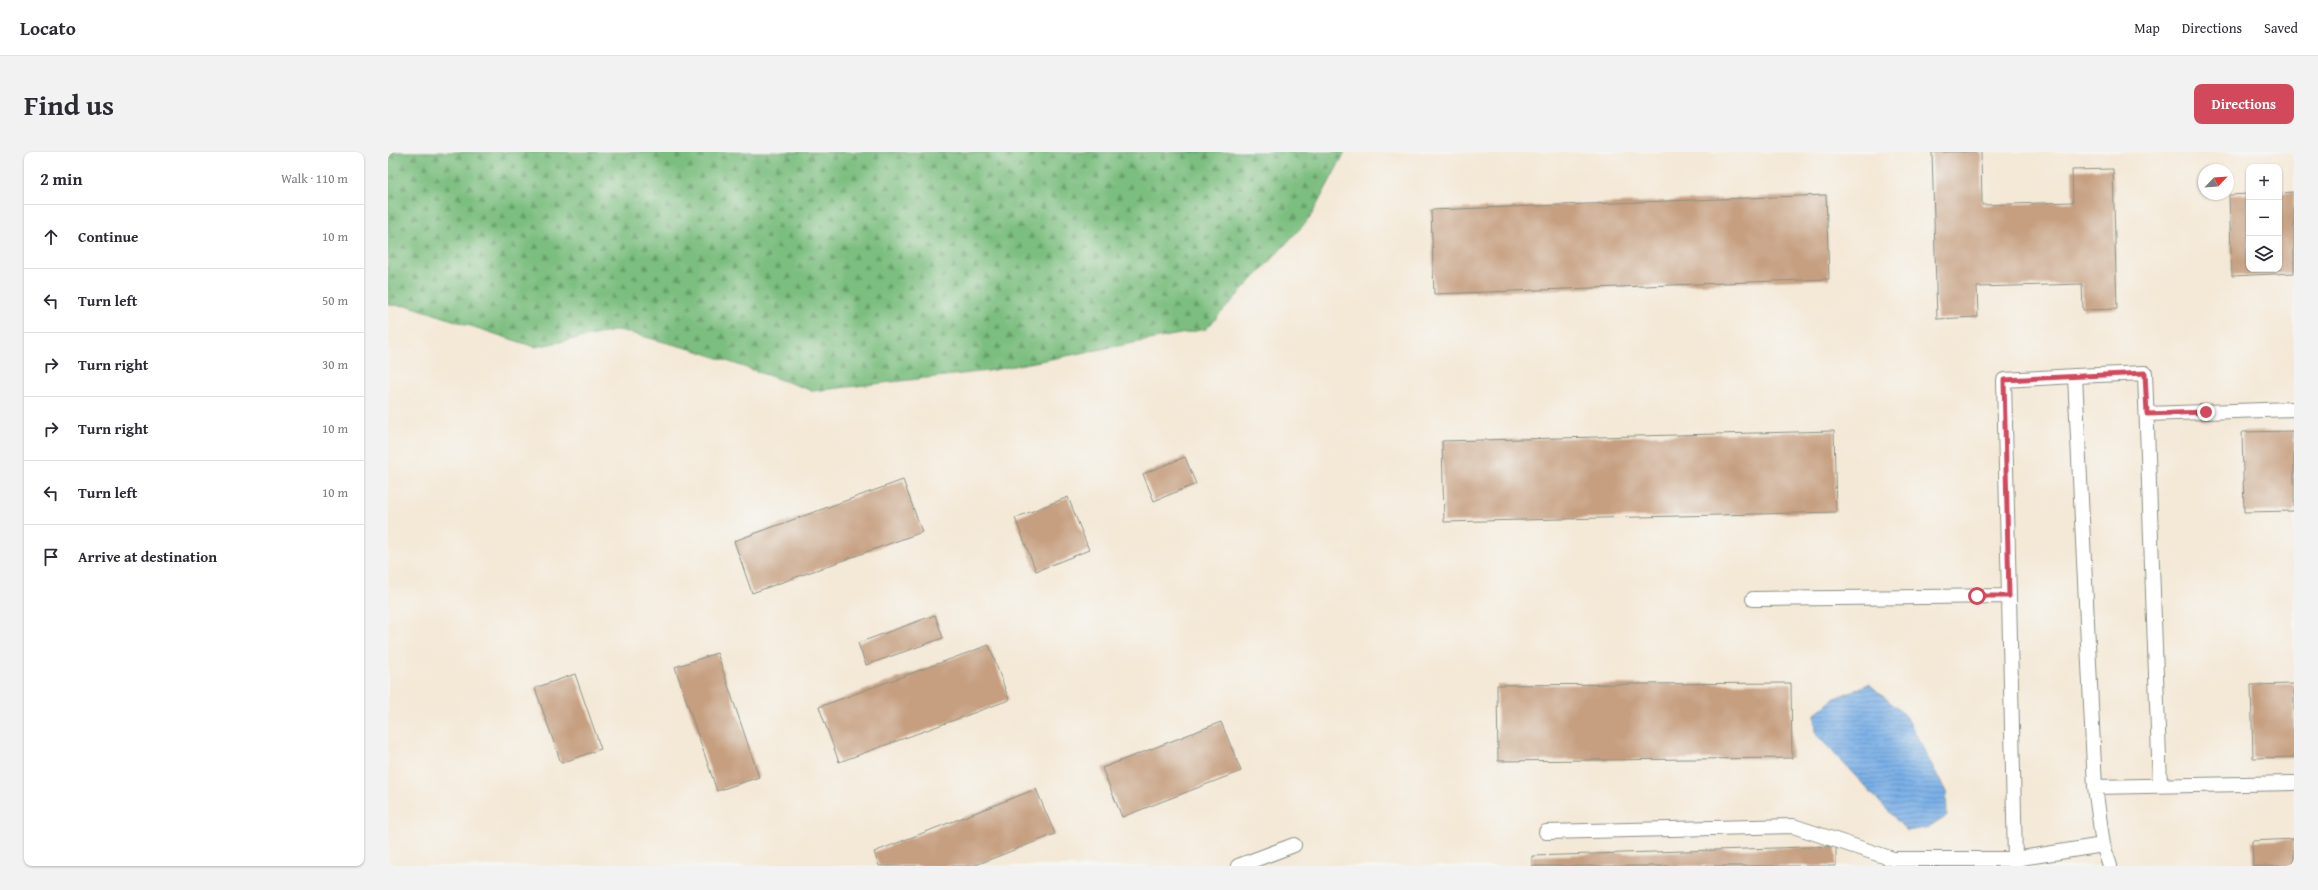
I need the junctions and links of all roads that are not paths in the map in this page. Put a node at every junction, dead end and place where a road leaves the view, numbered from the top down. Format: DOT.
graph roads {
  1 [pos="2076,376"];
  2 [pos="2294,409"];
  3 [pos="2147,414"];
  4 [pos="2009,596"];
  5 [pos="1753,599"];
  6 [pos="2294,783"];
  7 [pos="2160,785"];
  8 [pos="2095,787"];
  9 [pos="1546,832"];
  10 [pos="1294,845"];
  11 [pos="2103,845"];
  12 [pos="2015,863"];
  13 [pos="1238,866"];
  14 [pos="2110,866"];
  1 -- 3 [label="lane"];
  1 -- 4 [label="lane"];
  1 -- 8 [label="lane"];
  2 -- 3 [label="lane"];
  3 -- 7 [label="lane"];
  4 -- 5 [label="lane"];
  4 -- 12 [label="lane"];
  6 -- 7 [label="lane"];
  7 -- 8 [label="lane"];
  8 -- 11 [label="lane"];
  9 -- 12 [label="lane"];
  10 -- 13 [label="lane"];
  11 -- 12 [label="lane"];
  11 -- 14 [label="lane"];
}
